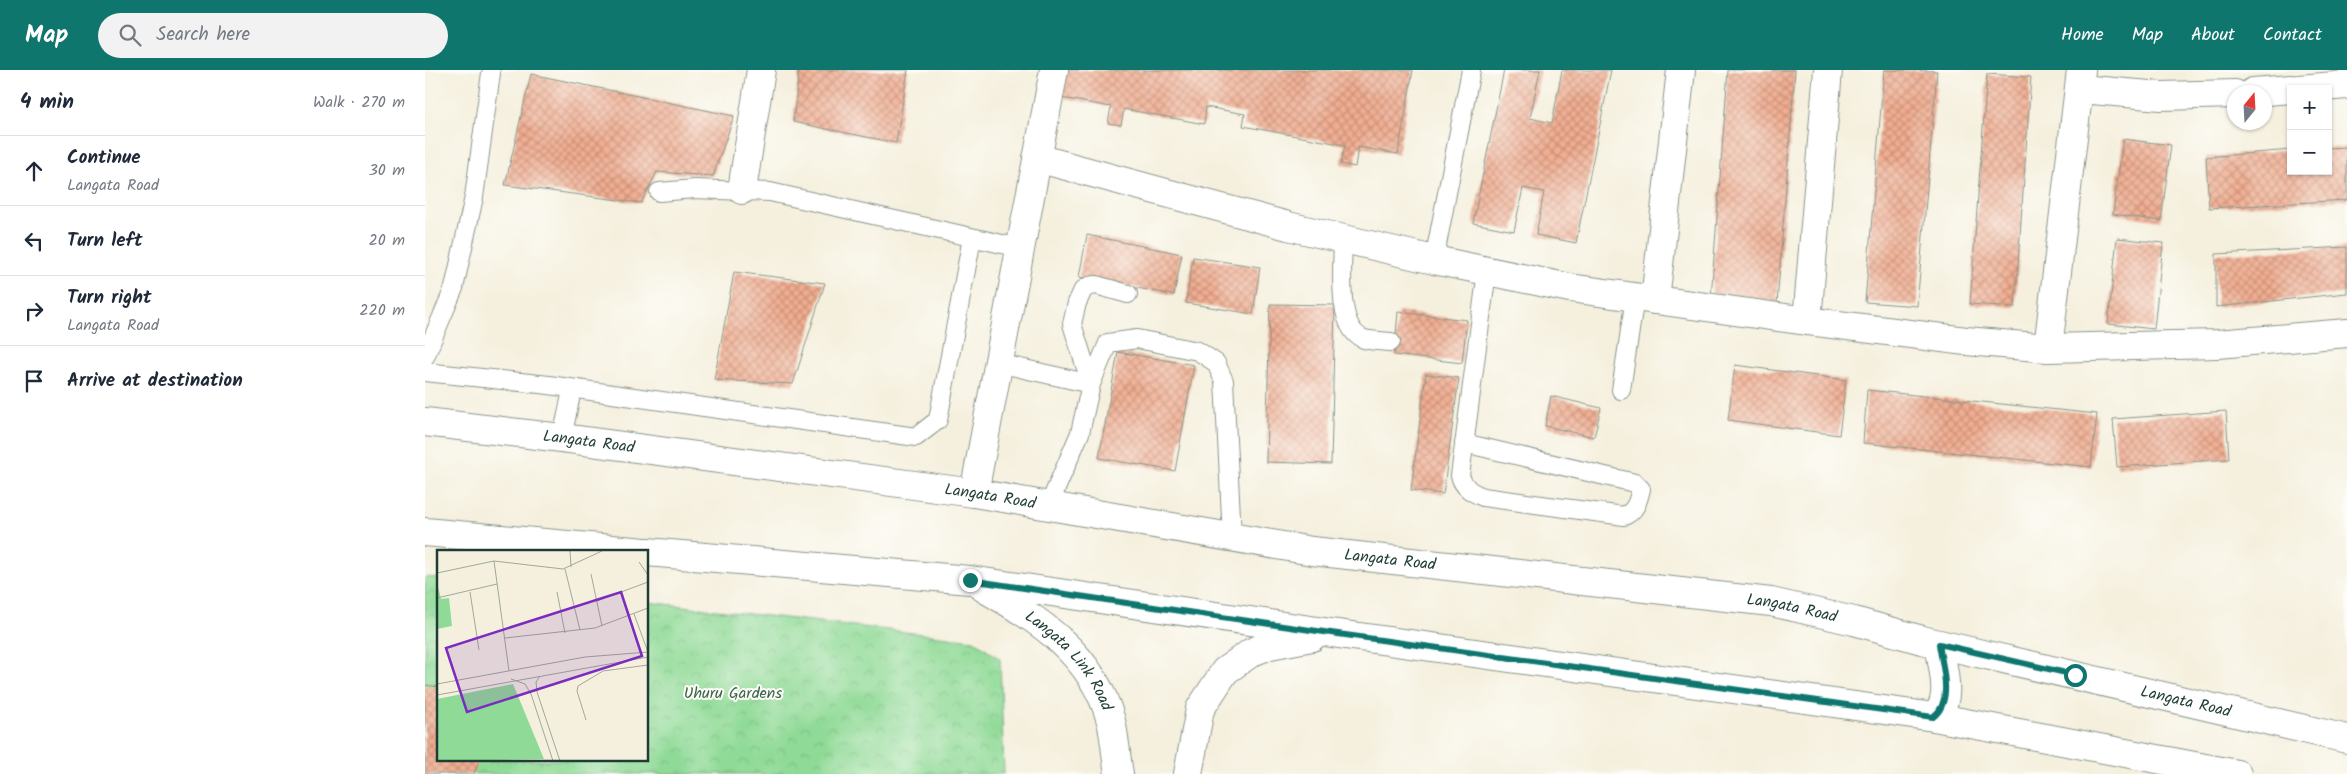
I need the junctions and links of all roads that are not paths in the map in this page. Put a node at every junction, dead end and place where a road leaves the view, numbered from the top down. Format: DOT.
graph roads {
  1 [pos="761,70"];
  2 [pos="1054,70"];
  3 [pos="1471,70"];
  4 [pos="1681,70"];
  5 [pos="1828,70"];
  6 [pos="491,73"];
  7 [pos="2080,79"];
  8 [pos="2347,85"];
  9 [pos="2332,86"];
  10 [pos="2287,89"];
  11 [pos="2272,90"];
  12 [pos="2227,94"];
  13 [pos="1037,158"];
  14 [pos="743,190"];
  15 [pos="659,192"];
  16 [pos="972,238"];
  17 [pos="1343,238"];
  18 [pos="1020,248"];
  19 [pos="1434,260"];
  20 [pos="1487,270"];
  21 [pos="1128,294"];
  22 [pos="1645,299"];
  23 [pos="1807,321"];
  24 [pos="2347,333"];
  25 [pos="1391,342"];
  26 [pos="2048,348"];
  27 [pos="425,357"];
  28 [pos="998,364"];
  29 [pos="425,372"];
  30 [pos="1091,384"];
  31 [pos="571,390"];
  32 [pos="1621,390"];
  33 [pos="425,422"];
  34 [pos="562,438"];
  35 [pos="1464,443"];
  36 [pos="974,493"];
  37 [pos="1049,505"];
  38 [pos="425,532"];
  39 [pos="1231,536"];
  40 [pos="624,550"];
  41 [pos="649,552"];
  42 [pos="970,580"];
  43 [pos="1331,633"];
  44 [pos="1939,644"];
  45 [pos="1933,717"];
  46 [pos="2347,739"];
  47 [pos="1119,774"];
  48 [pos="1188,774"];
  49 [pos="2237,774"];
  1 -- 14 [label="main road"];
  2 -- 13 [label="main road"];
  3 -- 19 [label="lane"];
  4 -- 22 [label="main road"];
  5 -- 23 [label="main road"];
  6 -- 27 [label="lane"];
  7 -- 12 [label="main road"];
  7 -- 26 [label="main road"];
  8 -- 9 [label="main road"];
  10 -- 11 [label="main road"];
  13 -- 17 [label="main road"];
  13 -- 18 [label="main road"];
  14 -- 15 [label="lane"];
  14 -- 16 [label="lane"];
  16 -- 18 [label="lane"];
  16 -- 31 [label="lane"];
  17 -- 19 [label="main road"];
  17 -- 25 [label="lane"];
  18 -- 28 [label="main road"];
  19 -- 20 [label="main road"];
  20 -- 22 [label="main road"];
  20 -- 35 [label="lane"];
  21 -- 30 [label="lane"];
  22 -- 23 [label="main road"];
  22 -- 32 [label="lane"];
  23 -- 26 [label="main road"];
  24 -- 26 [label="main road"];
  28 -- 30 [label="lane"];
  28 -- 36 [label="main road"];
  29 -- 31 [label="lane"];
  30 -- 37 [label="lane"];
  30 -- 39 [label="lane"];
  31 -- 34 [label="lane"];
  33 -- 34 [label="main road, Langata Road"];
  34 -- 36 [label="main road, Langata Road"];
  35 -- 35 [label="lane"];
  36 -- 37 [label="main road, Langata Road"];
  37 -- 39 [label="main road, Langata Road"];
  38 -- 40 [label="main road"];
  39 -- 44 [label="main road, Langata Road"];
  41 -- 42 [label="main road"];
  42 -- 43 [label="main road"];
  42 -- 47 [label="main road, Langata Link Road"];
  43 -- 45 [label="main road"];
  43 -- 48 [label="main road"];
  44 -- 45 [label="main road"];
  44 -- 46 [label="main road, Langata Road"];
  45 -- 49 [label="main road"];
}
